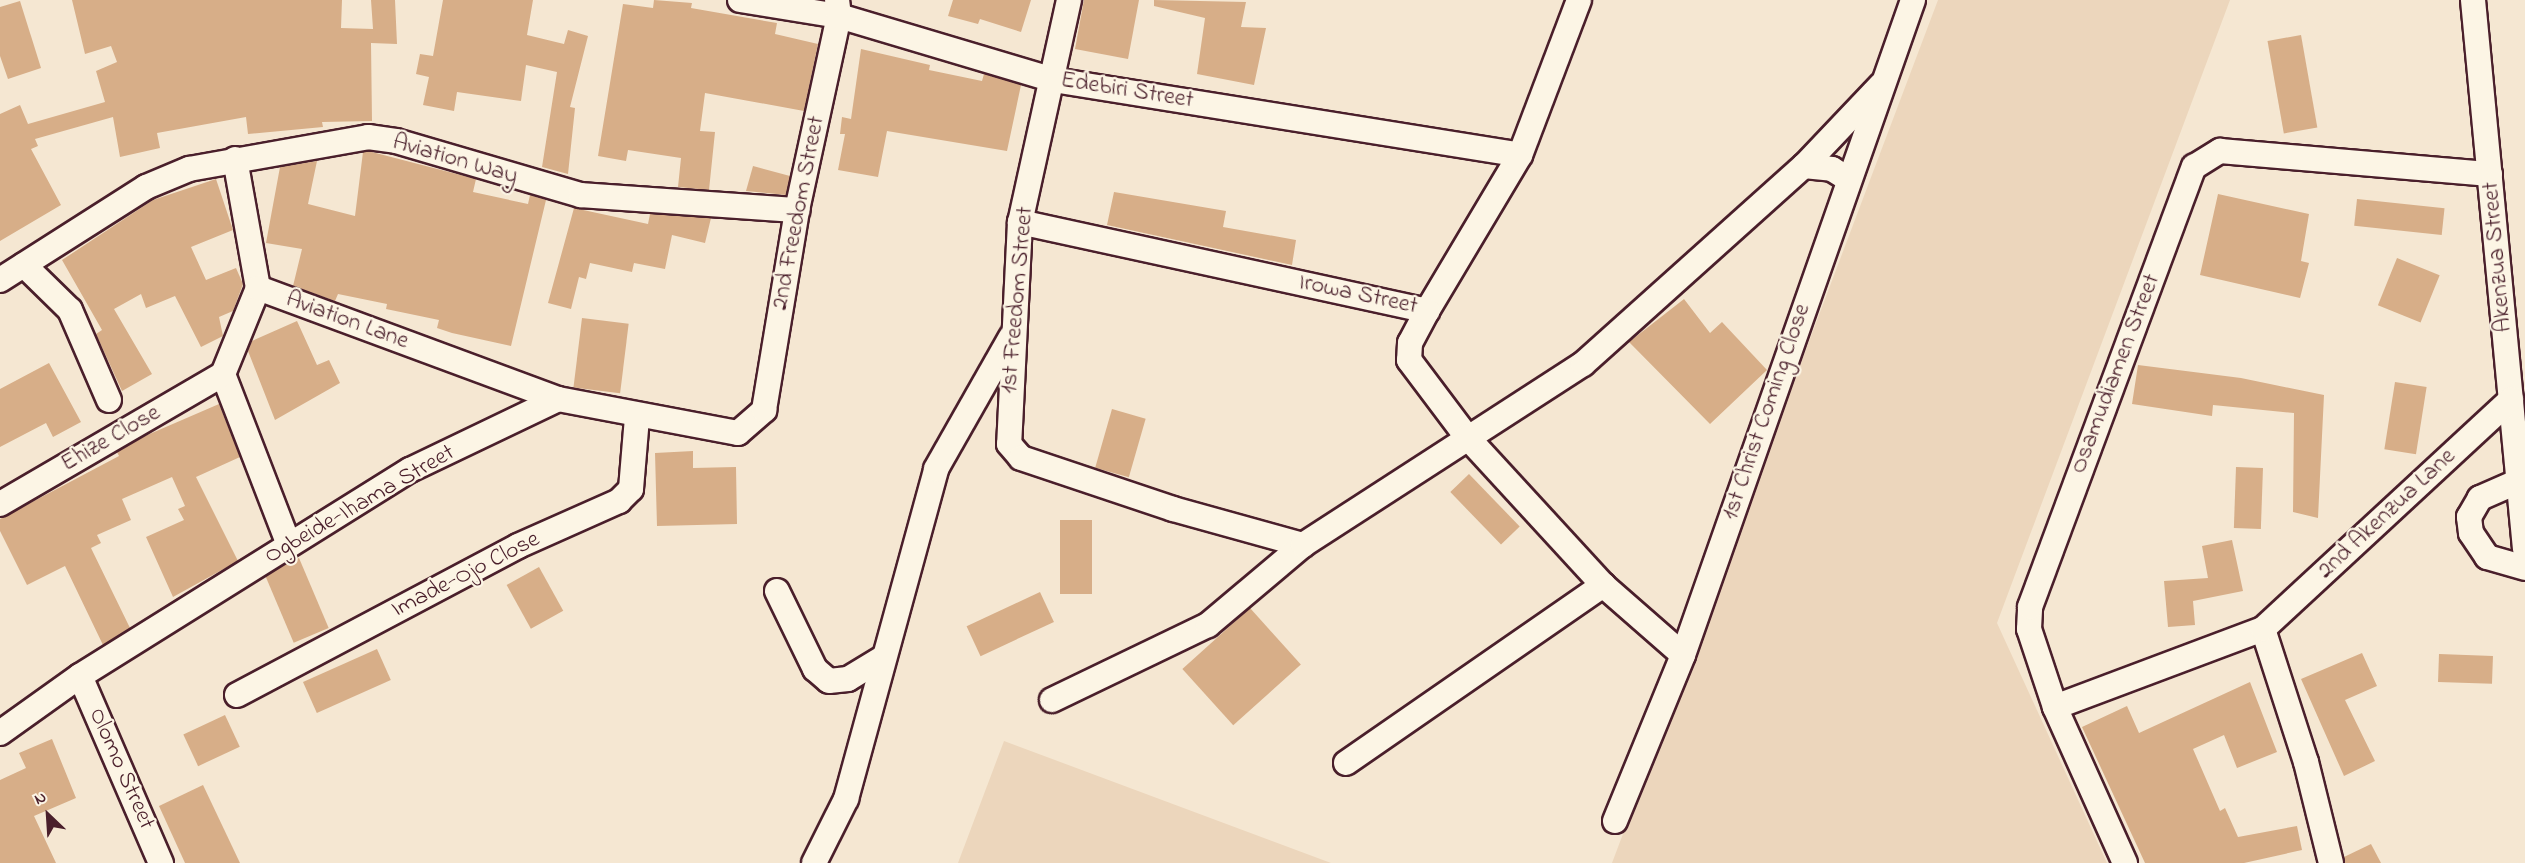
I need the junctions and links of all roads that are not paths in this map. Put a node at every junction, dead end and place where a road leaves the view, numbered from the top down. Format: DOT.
graph roads {
  1 [pos="740,0"];
  2 [pos="1069,0"];
  3 [pos="1579,0"];
  4 [pos="1912,0"];
  5 [pos="2473,0"];
  6 [pos="838,8"];
  7 [pos="1054,80"];
  8 [pos="1881,86"];
  9 [pos="1520,155"];
  10 [pos="235,159"];
  11 [pos="1804,166"];
  12 [pos="2490,174"];
  13 [pos="1848,179"];
  14 [pos="797,210"];
  15 [pos="1020,222"];
  16 [pos="24,265"];
  17 [pos="0,280"];
  18 [pos="258,288"];
  19 [pos="1427,311"];
  20 [pos="1013,332"];
  21 [pos="2516,360"];
  22 [pos="223,374"];
  23 [pos="558,399"];
  24 [pos="2511,399"];
  25 [pos="109,400"];
  26 [pos="637,418"];
  27 [pos="1467,437"];
  28 [pos="2519,481"];
  29 [pos="0,504"];
  30 [pos="289,545"];
  31 [pos="1303,545"];
  32 [pos="2525,549"];
  33 [pos="2525,568"];
  34 [pos="1603,585"];
  35 [pos="777,591"];
  36 [pos="2263,629"];
  37 [pos="1683,655"];
  38 [pos="884,657"];
  39 [pos="80,676"];
  40 [pos="237,695"];
  41 [pos="1052,700"];
  42 [pos="2055,707"];
  43 [pos="0,734"];
  44 [pos="1346,763"];
  45 [pos="1615,821"];
  46 [pos="161,863"];
  47 [pos="814,863"];
  48 [pos="2125,863"];
  49 [pos="2331,863"];
  1 -- 6 [label="street, Edebiri Street"];
  2 -- 7 [label="street, 1st Freedom Street"];
  3 -- 9 [label="street, Irowa Street"];
  4 -- 8 [label="street, 1st Christ Coming Close"];
  5 -- 12 [label="street, Akenzua Street"];
  6 -- 7 [label="street, Edebiri Street"];
  6 -- 14 [label="street, 2nd Freedom Street"];
  7 -- 9 [label="street, Edebiri Street"];
  7 -- 15 [label="street, 1st Freedom Street"];
  8 -- 11 [label="street"];
  8 -- 13 [label="street, 1st Christ Coming Close"];
  9 -- 19 [label="street, Irowa Street"];
  10 -- 14 [label="street, Aviation Way"];
  10 -- 16 [label="street, Aviation Way"];
  10 -- 18 [label="street, Aviation Lane"];
  11 -- 13 [label="street"];
  11 -- 27 [label="street"];
  12 -- 21 [label="street, Akenzua Street"];
  12 -- 42 [label="street, Osamudiamen Street"];
  13 -- 37 [label="street, 1st Christ Coming Close"];
  14 -- 26 [label="street, 2nd Freedom Street"];
  15 -- 19 [label="street, Irowa Street"];
  15 -- 20 [label="street, 1st Freedom Street"];
  16 -- 17 [label="street, Aviation Way"];
  16 -- 25 [label="street"];
  18 -- 22 [label="street"];
  18 -- 23 [label="street, Aviation Lane"];
  19 -- 27 [label="street"];
  20 -- 31 [label="street, 1st Freedom Street"];
  20 -- 38 [label="street"];
  21 -- 24 [label="street, Akenzua Street"];
  22 -- 29 [label="street, Ehize Close"];
  22 -- 30 [label="street"];
  23 -- 26 [label="street"];
  23 -- 30 [label="street, Ogbeide-Ihama Street"];
  24 -- 28 [label="street, Akenzua Street"];
  24 -- 36 [label="street, 2nd Akenzua Lane"];
  26 -- 40 [label="street, Imade-Ojo Close"];
  27 -- 31 [label="street"];
  27 -- 34 [label="street"];
  28 -- 32 [label="street, Akenzua Street"];
  28 -- 33 [label="street"];
  30 -- 39 [label="street, Ogbeide-Ihama Street"];
  31 -- 41 [label="street"];
  34 -- 37 [label="street"];
  34 -- 44 [label="street"];
  35 -- 38 [label="street"];
  36 -- 42 [label="street, 2nd Akenzua Lane"];
  36 -- 49 [label="street"];
  37 -- 45 [label="street, 1st Christ Coming Close"];
  38 -- 47 [label="street"];
  39 -- 43 [label="street, Ogbeide-Ihama Street"];
  39 -- 46 [label="street, Olomo Street"];
  42 -- 48 [label="street, Osamudiamen Street"];
}
